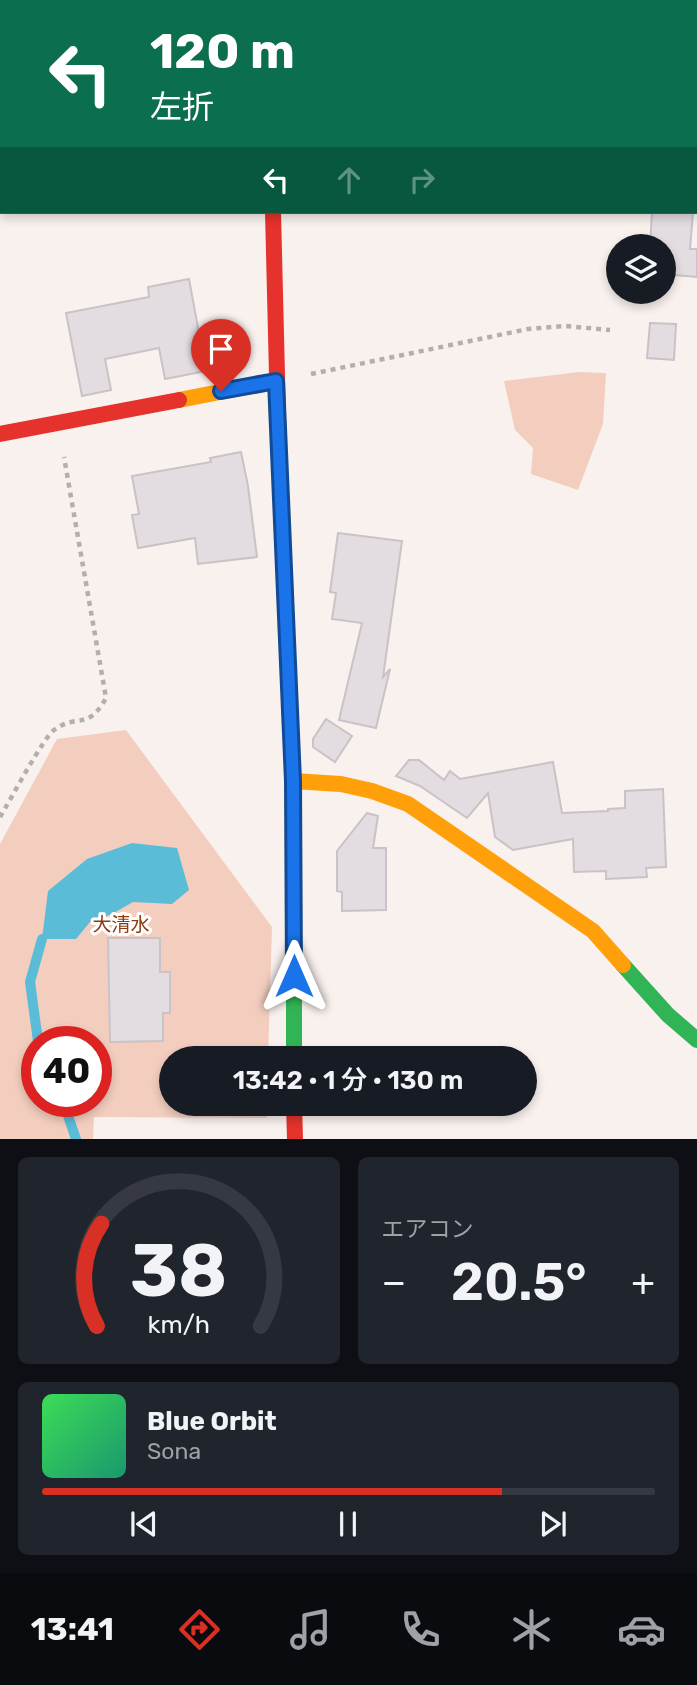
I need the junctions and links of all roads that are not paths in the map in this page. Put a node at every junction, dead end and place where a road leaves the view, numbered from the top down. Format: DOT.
graph roads {
  1 [pos="273,214"];
  2 [pos="276,381"];
  3 [pos="0,434"];
  4 [pos="293,781"];
  5 [pos="697,1040"];
  6 [pos="294,1046"];
  7 [pos="295,1116"];
  8 [pos="295,1139"];
  1 -- 2 [label="street"];
  2 -- 3 [label="street"];
  2 -- 4 [label="street"];
  4 -- 5 [label="street"];
  4 -- 6 [label="street"];
  7 -- 8 [label="street"];
}
